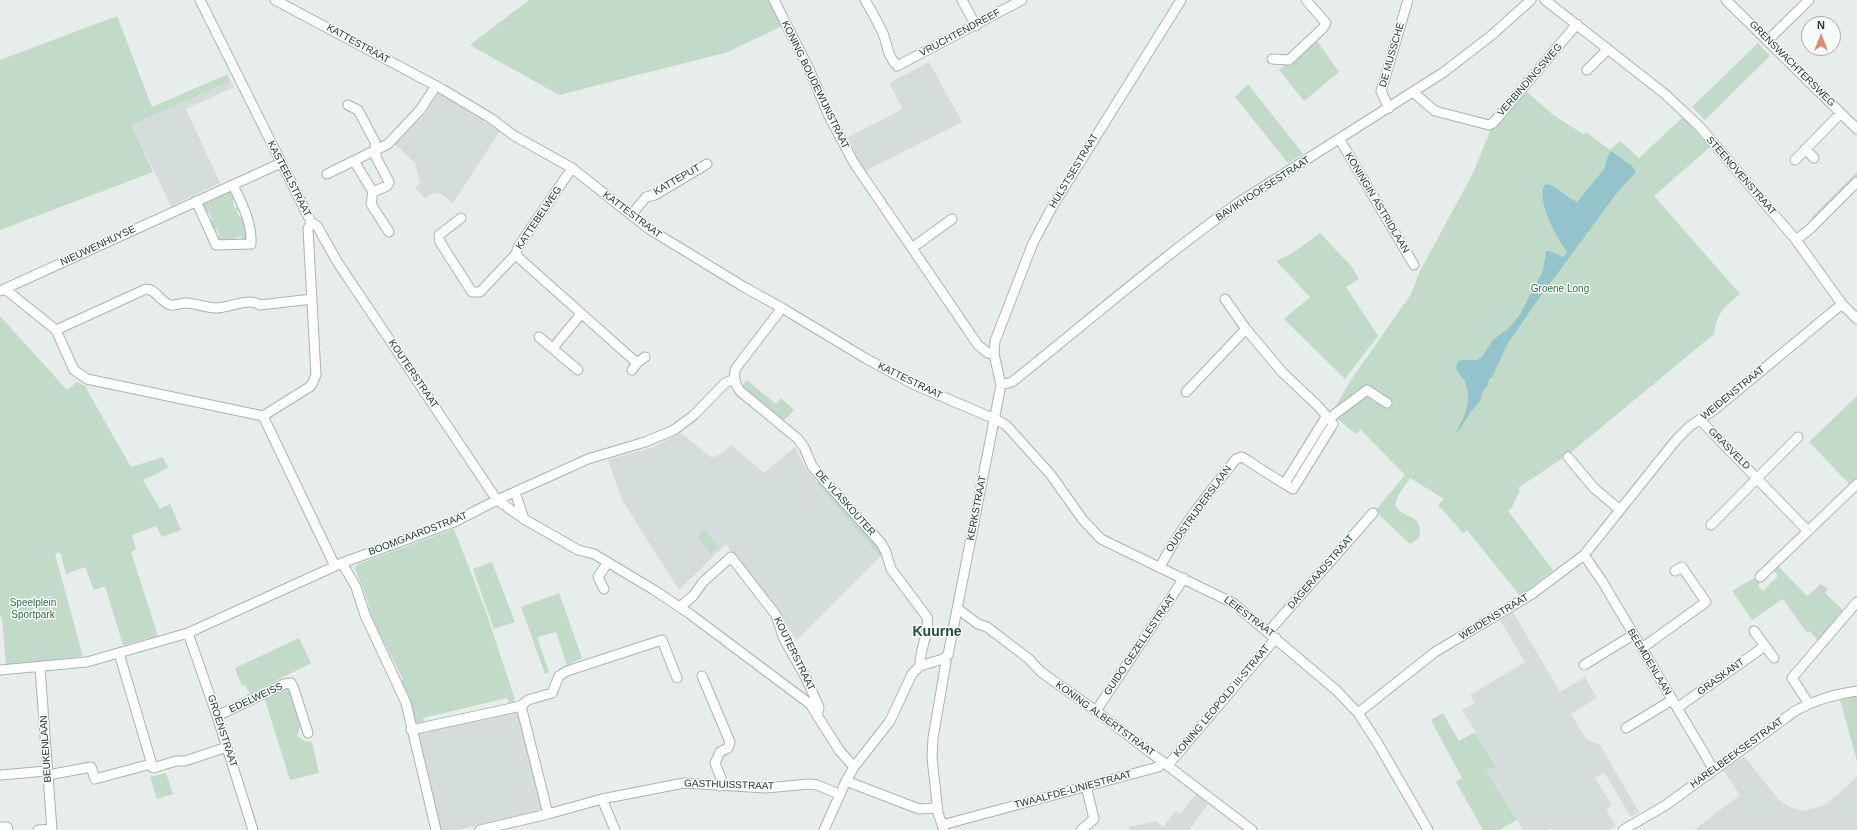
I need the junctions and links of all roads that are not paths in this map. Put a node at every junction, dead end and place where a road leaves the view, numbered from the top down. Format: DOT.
graph roads {
  1 [pos="200,0"];
  2 [pos="275,0"];
  3 [pos="774,0"];
  4 [pos="865,0"];
  5 [pos="962,0"];
  6 [pos="1022,0"];
  7 [pos="1182,0"];
  8 [pos="1306,0"];
  9 [pos="1408,0"];
  10 [pos="1531,0"];
  11 [pos="1545,0"];
  12 [pos="1726,0"];
  13 [pos="1808,0"];
  14 [pos="1577,24"];
  15 [pos="976,26"];
  16 [pos="1768,40"];
  17 [pos="1608,49"];
  18 [pos="1272,59"];
  19 [pos="1587,70"];
  20 [pos="436,86"];
  21 [pos="1414,93"];
  22 [pos="348,105"];
  23 [pos="1389,108"];
  24 [pos="1841,113"];
  25 [pos="1857,129"];
  26 [pos="1340,140"];
  27 [pos="1805,149"];
  28 [pos="376,151"];
  29 [pos="1814,158"];
  30 [pos="1794,160"];
  31 [pos="354,161"];
  32 [pos="281,163"];
  33 [pos="707,164"];
  34 [pos="572,168"];
  35 [pos="327,174"];
  36 [pos="233,185"];
  37 [pos="1856,186"];
  38 [pos="373,192"];
  39 [pos="196,201"];
  40 [pos="632,214"];
  41 [pos="461,218"];
  42 [pos="952,219"];
  43 [pos="311,222"];
  44 [pos="389,232"];
  45 [pos="1796,240"];
  46 [pos="912,248"];
  47 [pos="516,254"];
  48 [pos="1414,265"];
  49 [pos="2,290"];
  50 [pos="312,299"];
  51 [pos="1225,299"];
  52 [pos="1842,304"];
  53 [pos="782,308"];
  54 [pos="581,314"];
  55 [pos="1857,320"];
  56 [pos="1246,329"];
  57 [pos="56,330"];
  58 [pos="539,337"];
  59 [pos="553,348"];
  60 [pos="994,354"];
  61 [pos="646,357"];
  62 [pos="578,370"];
  63 [pos="735,379"];
  64 [pos="1002,385"];
  65 [pos="1186,392"];
  66 [pos="1387,403"];
  67 [pos="263,416"];
  68 [pos="1326,417"];
  69 [pos="995,419"];
  70 [pos="1700,420"];
  71 [pos="1798,437"];
  72 [pos="1568,457"];
  73 [pos="1758,478"];
  74 [pos="1857,484"];
  75 [pos="514,492"];
  76 [pos="497,500"];
  77 [pos="1620,510"];
  78 [pos="1373,513"];
  79 [pos="524,519"];
  80 [pos="1712,525"];
  81 [pos="1807,530"];
  82 [pos="1584,554"];
  83 [pos="608,562"];
  84 [pos="338,564"];
  85 [pos="1160,567"];
  86 [pos="1682,567"];
  87 [pos="1760,577"];
  88 [pos="1184,578"];
  89 [pos="604,589"];
  90 [pos="1857,602"];
  91 [pos="680,607"];
  92 [pos="958,609"];
  93 [pos="1269,631"];
  94 [pos="1754,631"];
  95 [pos="188,633"];
  96 [pos="1633,635"];
  97 [pos="1276,638"];
  98 [pos="1765,646"];
  99 [pos="1642,648"];
  100 [pos="119,653"];
  101 [pos="1774,658"];
  102 [pos="943,659"];
  103 [pos="1584,665"];
  104 [pos="920,666"];
  105 [pos="40,668"];
  106 [pos="0,670"];
  107 [pos="702,676"];
  108 [pos="677,678"];
  109 [pos="1857,690"];
  110 [pos="1672,700"];
  111 [pos="1809,704"];
  112 [pos="521,706"];
  113 [pos="1678,708"];
  114 [pos="1096,711"];
  115 [pos="1358,713"];
  116 [pos="217,716"];
  117 [pos="817,716"];
  118 [pos="1626,728"];
  119 [pos="412,730"];
  120 [pos="308,733"];
  121 [pos="227,747"];
  122 [pos="151,764"];
  123 [pos="1166,764"];
  124 [pos="854,767"];
  125 [pos="1714,770"];
  126 [pos="47,773"];
  127 [pos="0,775"];
  128 [pos="846,781"];
  129 [pos="720,786"];
  130 [pos="1086,786"];
  131 [pos="839,794"];
  132 [pos="602,799"];
  133 [pos="937,808"];
  134 [pos="548,814"];
  135 [pos="0,827"];
  136 [pos="943,828"];
  137 [pos="8,830"];
  138 [pos="38,830"];
  139 [pos="52,830"];
  140 [pos="254,830"];
  141 [pos="436,830"];
  142 [pos="480,830"];
  143 [pos="616,830"];
  144 [pos="824,830"];
  145 [pos="1081,830"];
  146 [pos="1252,830"];
  147 [pos="1428,830"];
  148 [pos="1623,830"];
  1 -- 32 [label="street, KASTEELSTRAAT"];
  2 -- 20 [label="street, KATTESTRAAT"];
  3 -- 46 [label="street, KONING BOUDEWIJNSTRAAT"];
  4 -- 15 [label="street, VRUCHTENDREEF"];
  5 -- 15 [label="street"];
  6 -- 15 [label="street, VRUCHTENDREEF"];
  7 -- 60 [label="street, HULSTSESTRAAT"];
  8 -- 18 [label="street"];
  9 -- 23 [label="street, DE MUSSCHE"];
  10 -- 21 [label="street, BAVIKHOOFSESTRAAT"];
  11 -- 14 [label="street, STEENOVENSTRAAT"];
  12 -- 16 [label="street, GRENSWACHTERSWEG"];
  13 -- 16 [label="street"];
  14 -- 17 [label="street, STEENOVENSTRAAT"];
  14 -- 21 [label="street, VERBINDINGSWEG"];
  16 -- 24 [label="street, GRENSWACHTERSWEG"];
  17 -- 19 [label="street"];
  17 -- 45 [label="street, STEENOVENSTRAAT"];
  20 -- 28 [label="street"];
  20 -- 34 [label="street, KATTESTRAAT"];
  21 -- 23 [label="street, BAVIKHOOFSESTRAAT"];
  22 -- 28 [label="street"];
  23 -- 26 [label="street, BAVIKHOOFSESTRAAT"];
  24 -- 25 [label="street, GRENSWACHTERSWEG"];
  24 -- 27 [label="street"];
  26 -- 48 [label="street, KONINGIN ASTRIDLAAN"];
  26 -- 64 [label="street, BAVIKHOOFSESTRAAT"];
  27 -- 29 [label="street"];
  27 -- 30 [label="street"];
  28 -- 31 [label="street"];
  28 -- 38 [label="street"];
  31 -- 35 [label="street"];
  31 -- 38 [label="street"];
  32 -- 36 [label="street, NIEUWENHUYSE"];
  32 -- 43 [label="street, KASTEELSTRAAT"];
  33 -- 40 [label="street, KATTEPUT"];
  34 -- 40 [label="street, KATTESTRAAT"];
  34 -- 47 [label="street, KATTEBELWEG"];
  36 -- 39 [label="street, NIEUWENHUYSE"];
  36 -- 39 [label="street"];
  37 -- 45 [label="street"];
  38 -- 44 [label="street"];
  39 -- 49 [label="street, NIEUWENHUYSE"];
  40 -- 53 [label="street, KATTESTRAAT"];
  41 -- 47 [label="street"];
  42 -- 46 [label="street"];
  43 -- 50 [label="street, KASTEELSTRAAT"];
  43 -- 76 [label="street, KOUTERSTRAAT"];
  45 -- 52 [label="street, STEENOVENSTRAAT"];
  46 -- 60 [label="street, KONING BOUDEWIJNSTRAAT"];
  47 -- 54 [label="street, KATTEBELWEG"];
  49 -- 57 [label="street"];
  50 -- 57 [label="street"];
  50 -- 67 [label="street, KASTEELSTRAAT"];
  51 -- 56 [label="street"];
  52 -- 55 [label="street, STEENOVENSTRAAT"];
  52 -- 70 [label="street, WEIDENSTRAAT"];
  53 -- 63 [label="street"];
  53 -- 69 [label="street, KATTESTRAAT"];
  54 -- 59 [label="street"];
  54 -- 61 [label="street, KATTEBELWEG"];
  56 -- 65 [label="street"];
  56 -- 68 [label="street"];
  57 -- 67 [label="street"];
  58 -- 59 [label="street"];
  59 -- 62 [label="street"];
  60 -- 64 [label="street, KERKSTRAAT"];
  63 -- 75 [label="street, BOOMGAARDSTRAAT"];
  63 -- 104 [label="street, DE VLASKOUTER"];
  64 -- 69 [label="street, KERKSTRAAT"];
  66 -- 68 [label="street"];
  67 -- 84 [label="street"];
  68 -- 85 [label="street, OUDSTRIJDERSLAAN"];
  69 -- 85 [label="street, LEIESTRAAT"];
  69 -- 92 [label="street, KERKSTRAAT"];
  70 -- 73 [label="street, GRASVELD"];
  70 -- 77 [label="street, WEIDENSTRAAT"];
  71 -- 73 [label="street, GRASVELD"];
  72 -- 77 [label="street"];
  73 -- 80 [label="street, GRASVELD"];
  73 -- 81 [label="street, GRASVELD"];
  74 -- 81 [label="street"];
  75 -- 76 [label="street, BOOMGAARDSTRAAT"];
  75 -- 79 [label="street"];
  76 -- 79 [label="street, KOUTERSTRAAT"];
  76 -- 84 [label="street, BOOMGAARDSTRAAT"];
  77 -- 82 [label="street, WEIDENSTRAAT"];
  78 -- 93 [label="street, DAGERAADSTRAAT"];
  79 -- 83 [label="street, KOUTERSTRAAT"];
  81 -- 87 [label="street"];
  82 -- 96 [label="street, BEEMDENLAAN"];
  82 -- 115 [label="street, WEIDENSTRAAT"];
  83 -- 89 [label="street"];
  83 -- 91 [label="street, KOUTERSTRAAT"];
  84 -- 95 [label="street, BOOMGAARDSTRAAT"];
  84 -- 119 [label="street"];
  85 -- 88 [label="street, LEIESTRAAT"];
  86 -- 99 [label="street"];
  88 -- 93 [label="street, LEIESTRAAT"];
  88 -- 114 [label="street, GUIDO GEZELLESTRAAT"];
  90 -- 111 [label="street"];
  91 -- 117 [label="street, KOUTERSTRAAT"];
  91 -- 117 [label="street, KOUTERSTRAAT"];
  92 -- 102 [label="street, KERKSTRAAT"];
  92 -- 114 [label="street, KONING ALBERTSTRAAT"];
  93 -- 97 [label="street, LEIESTRAAT"];
  94 -- 98 [label="street"];
  95 -- 100 [label="street, BOOMGAARDSTRAAT"];
  95 -- 116 [label="street, GROENSTRAAT"];
  96 -- 99 [label="street, BEEMDENLAAN"];
  96 -- 103 [label="street"];
  97 -- 115 [label="street, LEIESTRAAT"];
  97 -- 123 [label="street, KONING LEOPOLD III-STRAAT"];
  98 -- 101 [label="street"];
  98 -- 113 [label="street, GRASKANT"];
  99 -- 110 [label="street, BEEMDENLAAN"];
  100 -- 105 [label="street, BOOMGAARDSTRAAT"];
  100 -- 122 [label="street"];
  102 -- 104 [label="street"];
  102 -- 133 [label="street, KERKSTRAAT"];
  104 -- 124 [label="street"];
  105 -- 106 [label="street, BOOMGAARDSTRAAT"];
  105 -- 126 [label="street, BEUKENLAAN"];
  107 -- 129 [label="street"];
  108 -- 112 [label="street"];
  109 -- 111 [label="street, HARELBEEKSESTRAAT"];
  110 -- 113 [label="street, BEEMDENLAAN"];
  110 -- 118 [label="street"];
  111 -- 125 [label="street, HARELBEEKSESTRAAT"];
  112 -- 119 [label="street"];
  112 -- 134 [label="street"];
  113 -- 125 [label="street, BEEMDENLAAN"];
  114 -- 123 [label="street, KONING ALBERTSTRAAT"];
  115 -- 147 [label="street, LEIESTRAAT"];
  116 -- 120 [label="street, EDELWEISS"];
  116 -- 121 [label="street, GROENSTRAAT"];
  117 -- 124 [label="street, KOUTERSTRAAT"];
  119 -- 141 [label="street"];
  121 -- 122 [label="street"];
  121 -- 140 [label="street, GROENSTRAAT"];
  122 -- 126 [label="street"];
  123 -- 130 [label="street, TWAALFDE-LINIESTRAAT"];
  123 -- 146 [label="street, KONING ALBERTSTRAAT"];
  124 -- 128 [label="street"];
  125 -- 148 [label="street, HARELBEEKSESTRAAT"];
  126 -- 127 [label="street"];
  126 -- 139 [label="street, BEUKENLAAN"];
  128 -- 131 [label="street"];
  128 -- 133 [label="street"];
  129 -- 131 [label="street, GASTHUISSTRAAT"];
  129 -- 132 [label="street, GASTHUISSTRAAT"];
  130 -- 136 [label="street, TWAALFDE-LINIESTRAAT"];
  130 -- 145 [label="street"];
  131 -- 144 [label="street"];
  132 -- 134 [label="street, GASTHUISSTRAAT"];
  132 -- 143 [label="street"];
  133 -- 136 [label="street, KERKSTRAAT"];
  134 -- 142 [label="street, GASTHUISSTRAAT"];
  135 -- 137 [label="street"];
  138 -- 139 [label="street"];
}
